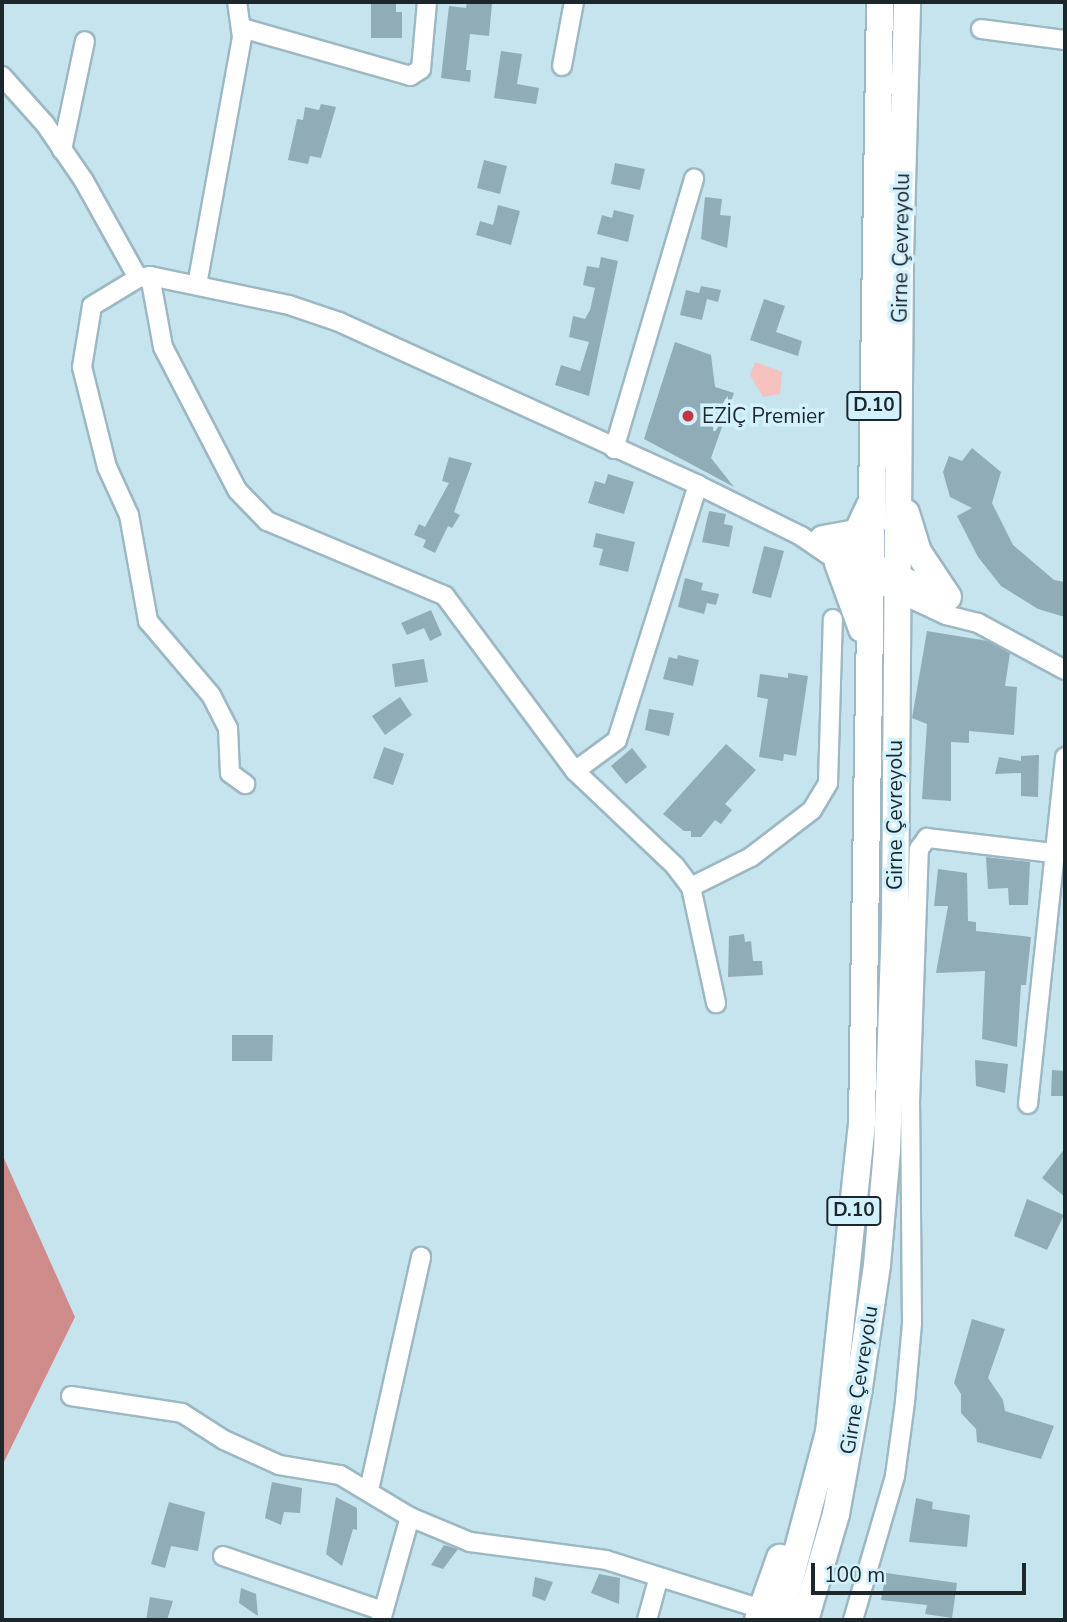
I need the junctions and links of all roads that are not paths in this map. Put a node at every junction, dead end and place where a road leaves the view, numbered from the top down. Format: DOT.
graph roads {
  1 [pos="237,2"];
  2 [pos="427,2"];
  3 [pos="574,2"];
  4 [pos="880,2"];
  5 [pos="907,2"];
  6 [pos="242,28"];
  7 [pos="981,29"];
  8 [pos="1065,40"];
  9 [pos="85,41"];
  10 [pos="562,66"];
  11 [pos="2,76"];
  12 [pos="62,150"];
  13 [pos="694,179"];
  14 [pos="144,277"];
  15 [pos="197,285"];
  16 [pos="614,449"];
  17 [pos="698,485"];
  18 [pos="886,488"];
  19 [pos="812,538"];
  20 [pos="838,564"];
  21 [pos="871,570"];
  22 [pos="897,582"];
  23 [pos="948,597"];
  24 [pos="833,619"];
  25 [pos="978,623"];
  26 [pos="870,657"];
  27 [pos="1065,670"];
  28 [pos="1065,757"];
  29 [pos="575,771"];
  30 [pos="245,784"];
  31 [pos="1052,853"];
  32 [pos="691,887"];
  33 [pos="716,1003"];
  34 [pos="1028,1104"];
  35 [pos="421,1257"];
  36 [pos="71,1396"];
  37 [pos="369,1490"];
  38 [pos="836,1514"];
  39 [pos="410,1517"];
  40 [pos="223,1556"];
  41 [pos="658,1580"];
  42 [pos="382,1615"];
  43 [pos="766,1617"];
  44 [pos="647,1620"];
  45 [pos="805,1620"];
  46 [pos="824,1620"];
  47 [pos="853,1620"];
  1 -- 6 [label="street"];
  2 -- 6 [label="street"];
  3 -- 10 [label="street"];
  4 -- 18 [label="highway, Girne Çevreyolu / D.10"];
  5 -- 18 [label="highway, Girne Çevreyolu / D.10"];
  6 -- 15 [label="street"];
  7 -- 8 [label="street"];
  9 -- 12 [label="street"];
  11 -- 12 [label="street"];
  12 -- 14 [label="street"];
  13 -- 16 [label="street"];
  14 -- 15 [label="street"];
  14 -- 29 [label="street"];
  14 -- 30 [label="street"];
  15 -- 16 [label="street"];
  16 -- 17 [label="street"];
  17 -- 19 [label="street"];
  17 -- 29 [label="street"];
  18 -- 19 [label="highway"];
  18 -- 21 [label="highway, Girne Çevreyolu / D.10"];
  18 -- 22 [label="highway, Girne Çevreyolu / D.10"];
  18 -- 23 [label="highway"];
  19 -- 20 [label="street"];
  19 -- 21 [label="street"];
  20 -- 21 [label="street"];
  20 -- 26 [label="highway"];
  21 -- 22 [label="street"];
  21 -- 26 [label="highway, Girne Çevreyolu / D.10"];
  22 -- 23 [label="street"];
  22 -- 25 [label="street"];
  22 -- 38 [label="highway, Girne Çevreyolu / D.10"];
  23 -- 25 [label="street"];
  24 -- 32 [label="street"];
  25 -- 27 [label="street"];
  26 -- 43 [label="highway, Girne Çevreyolu / D.10"];
  28 -- 31 [label="street"];
  29 -- 32 [label="street"];
  31 -- 34 [label="street"];
  31 -- 47 [label="street"];
  32 -- 33 [label="street"];
  35 -- 37 [label="street"];
  36 -- 37 [label="street"];
  37 -- 39 [label="street"];
  38 -- 45 [label="highway, Girne Çevreyolu"];
  38 -- 46 [label="highway, D.10"];
  39 -- 41 [label="street"];
  39 -- 42 [label="street"];
  40 -- 42 [label="street"];
  41 -- 43 [label="street"];
  41 -- 44 [label="street"];
}
